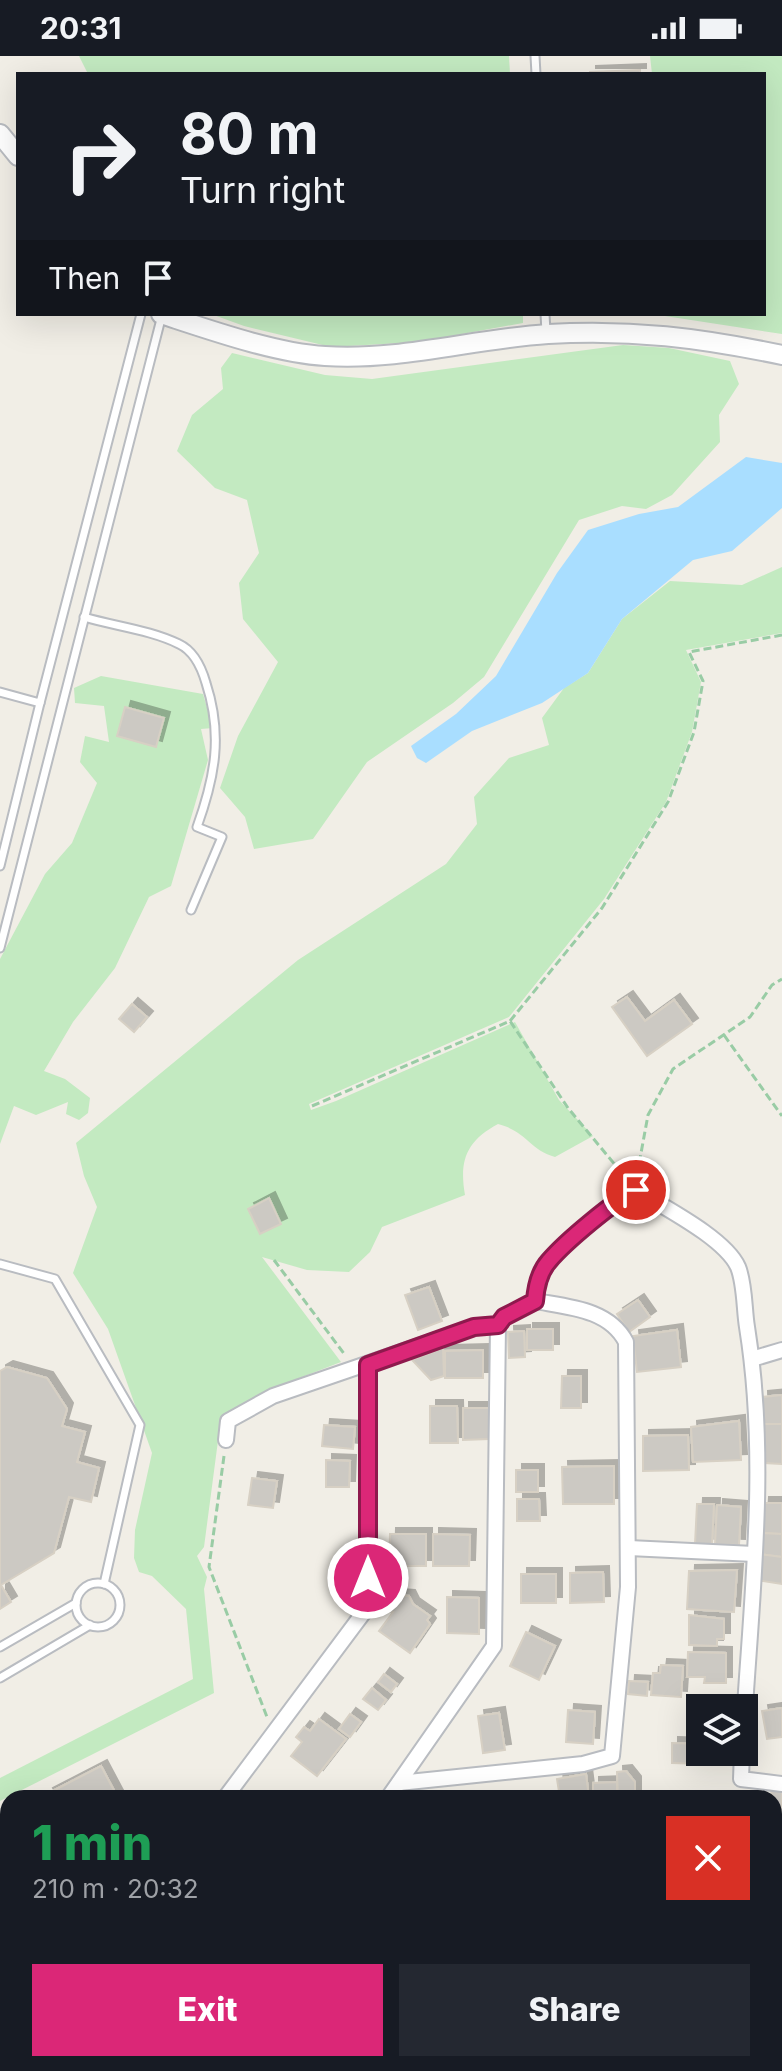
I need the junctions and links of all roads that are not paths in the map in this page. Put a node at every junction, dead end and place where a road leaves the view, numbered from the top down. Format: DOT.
graph roads {
  1 [pos="0,134"];
  2 [pos="16,154"];
  3 [pos="140,316"];
  4 [pos="161,316"];
  5 [pos="169,316"];
  6 [pos="545,316"];
  7 [pos="546,334"];
  8 [pos="782,355"];
  9 [pos="84,617"];
  10 [pos="0,692"];
  11 [pos="40,703"];
  12 [pos="0,866"];
  13 [pos="191,910"];
  14 [pos="0,948"];
  15 [pos="0,1264"];
  16 [pos="535,1301"];
  17 [pos="498,1325"];
  18 [pos="782,1350"];
  19 [pos="752,1359"];
  20 [pos="368,1365"];
  21 [pos="226,1440"];
  22 [pos="629,1548"];
  23 [pos="754,1554"];
  24 [pos="104,1584"];
  25 [pos="76,1603"];
  26 [pos="90,1625"];
  27 [pos="0,1647"];
  28 [pos="0,1678"];
  29 [pos="746,1694"];
  30 [pos="741,1766"];
  31 [pos="399,1783"];
  32 [pos="782,1784"];
  33 [pos="231,1790"];
  34 [pos="394,1790"];
  1 -- 2 [label="street"];
  3 -- 11 [label="lane"];
  4 -- 9 [label="lane"];
  5 -- 7 [label="street"];
  6 -- 7 [label="lane"];
  7 -- 8 [label="street"];
  9 -- 13 [label="lane"];
  9 -- 14 [label="lane"];
  10 -- 11 [label="lane"];
  11 -- 12 [label="lane"];
  15 -- 24 [label="lane"];
  16 -- 17 [label="street"];
  16 -- 19 [label="street"];
  16 -- 22 [label="street"];
  17 -- 20 [label="street"];
  17 -- 31 [label="street"];
  18 -- 19 [label="street"];
  19 -- 23 [label="street"];
  20 -- 21 [label="street"];
  20 -- 33 [label="street"];
  22 -- 23 [label="street"];
  22 -- 31 [label="street"];
  23 -- 29 [label="street"];
  24 -- 25 [label="lane"];
  24 -- 26 [label="lane"];
  25 -- 26 [label="lane"];
  25 -- 27 [label="lane"];
  26 -- 28 [label="lane"];
  30 -- 32 [label="street"];
  31 -- 34 [label="street"];
}
